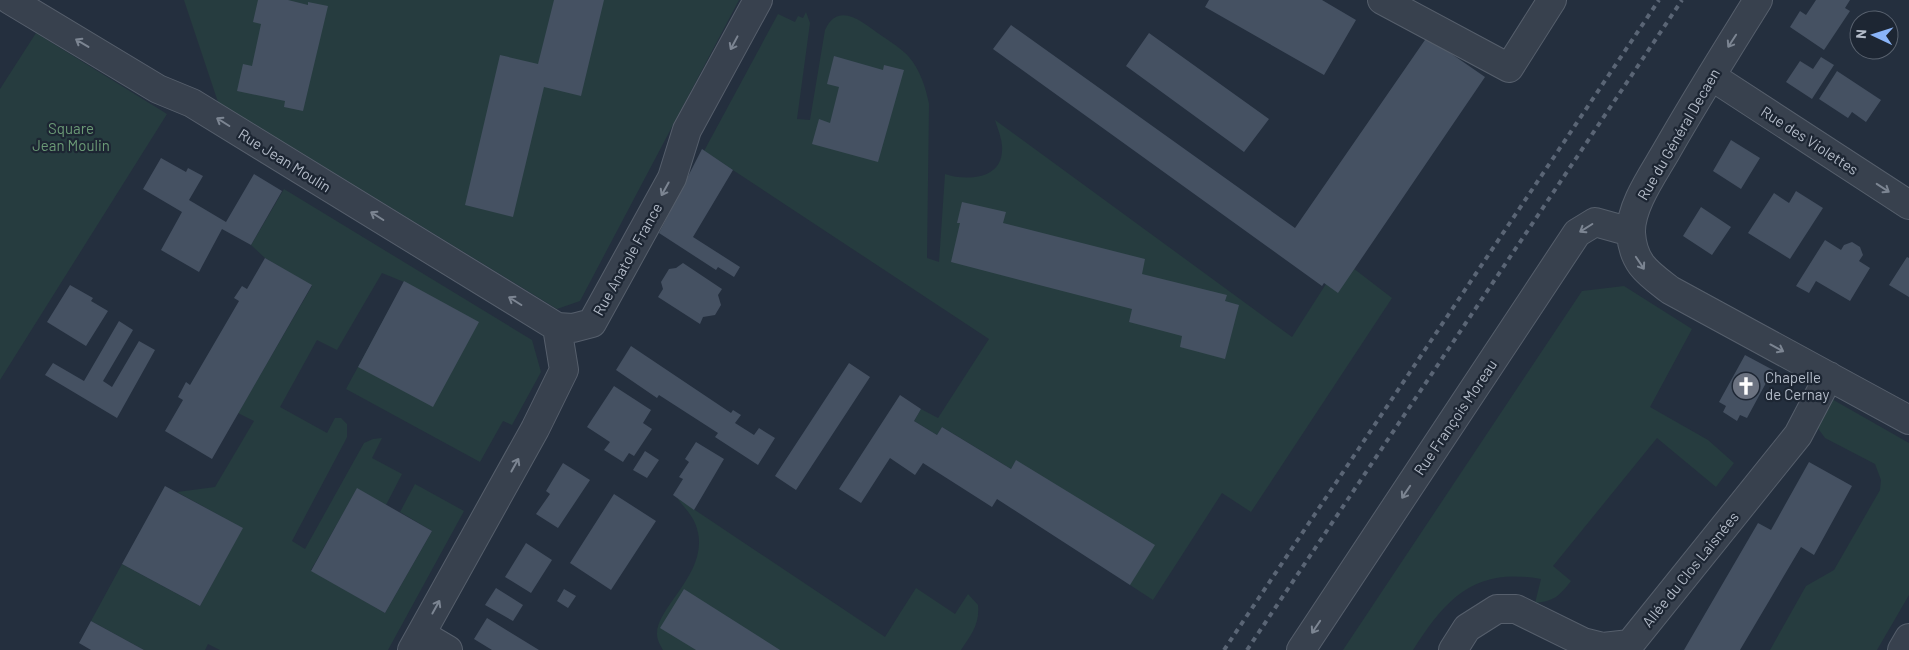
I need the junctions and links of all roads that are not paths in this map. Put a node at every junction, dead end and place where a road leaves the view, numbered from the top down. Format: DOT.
graph roads {
  1 [pos="10,0"];
  2 [pos="758,0"];
  3 [pos="1382,0"];
  4 [pos="1552,0"];
  5 [pos="1758,0"];
  6 [pos="1711,76"];
  7 [pos="1909,205"];
  8 [pos="1631,232"];
  9 [pos="557,327"];
  10 [pos="1829,376"];
  11 [pos="1909,420"];
  12 [pos="1909,638"];
  13 [pos="417,642"];
  14 [pos="448,650"];
  15 [pos="1301,650"];
  16 [pos="1453,650"];
  17 [pos="1902,650"];
  9 -- 1 [label="street, Rue Jean Moulin, one-way"];
  2 -- 9 [label="street, Rue Anatole France, one-way"];
  3 -- 4 [label="street"];
  5 -- 6 [label="street, Rue du Général Decaen, one-way"];
  6 -- 7 [label="street, Rue des Violettes, one-way"];
  6 -- 8 [label="street, Rue du Général Decaen"];
  8 -- 10 [label="street, Rue du Général Decaen, one-way"];
  8 -- 15 [label="street, Rue François Moreau, one-way"];
  13 -- 9 [label="street, one-way"];
  10 -- 11 [label="street, Rue du Général Decaen"];
  10 -- 16 [label="street, Allée du Clos Laisnées"];
  12 -- 17 [label="street"];
  13 -- 14 [label="street"];
}
